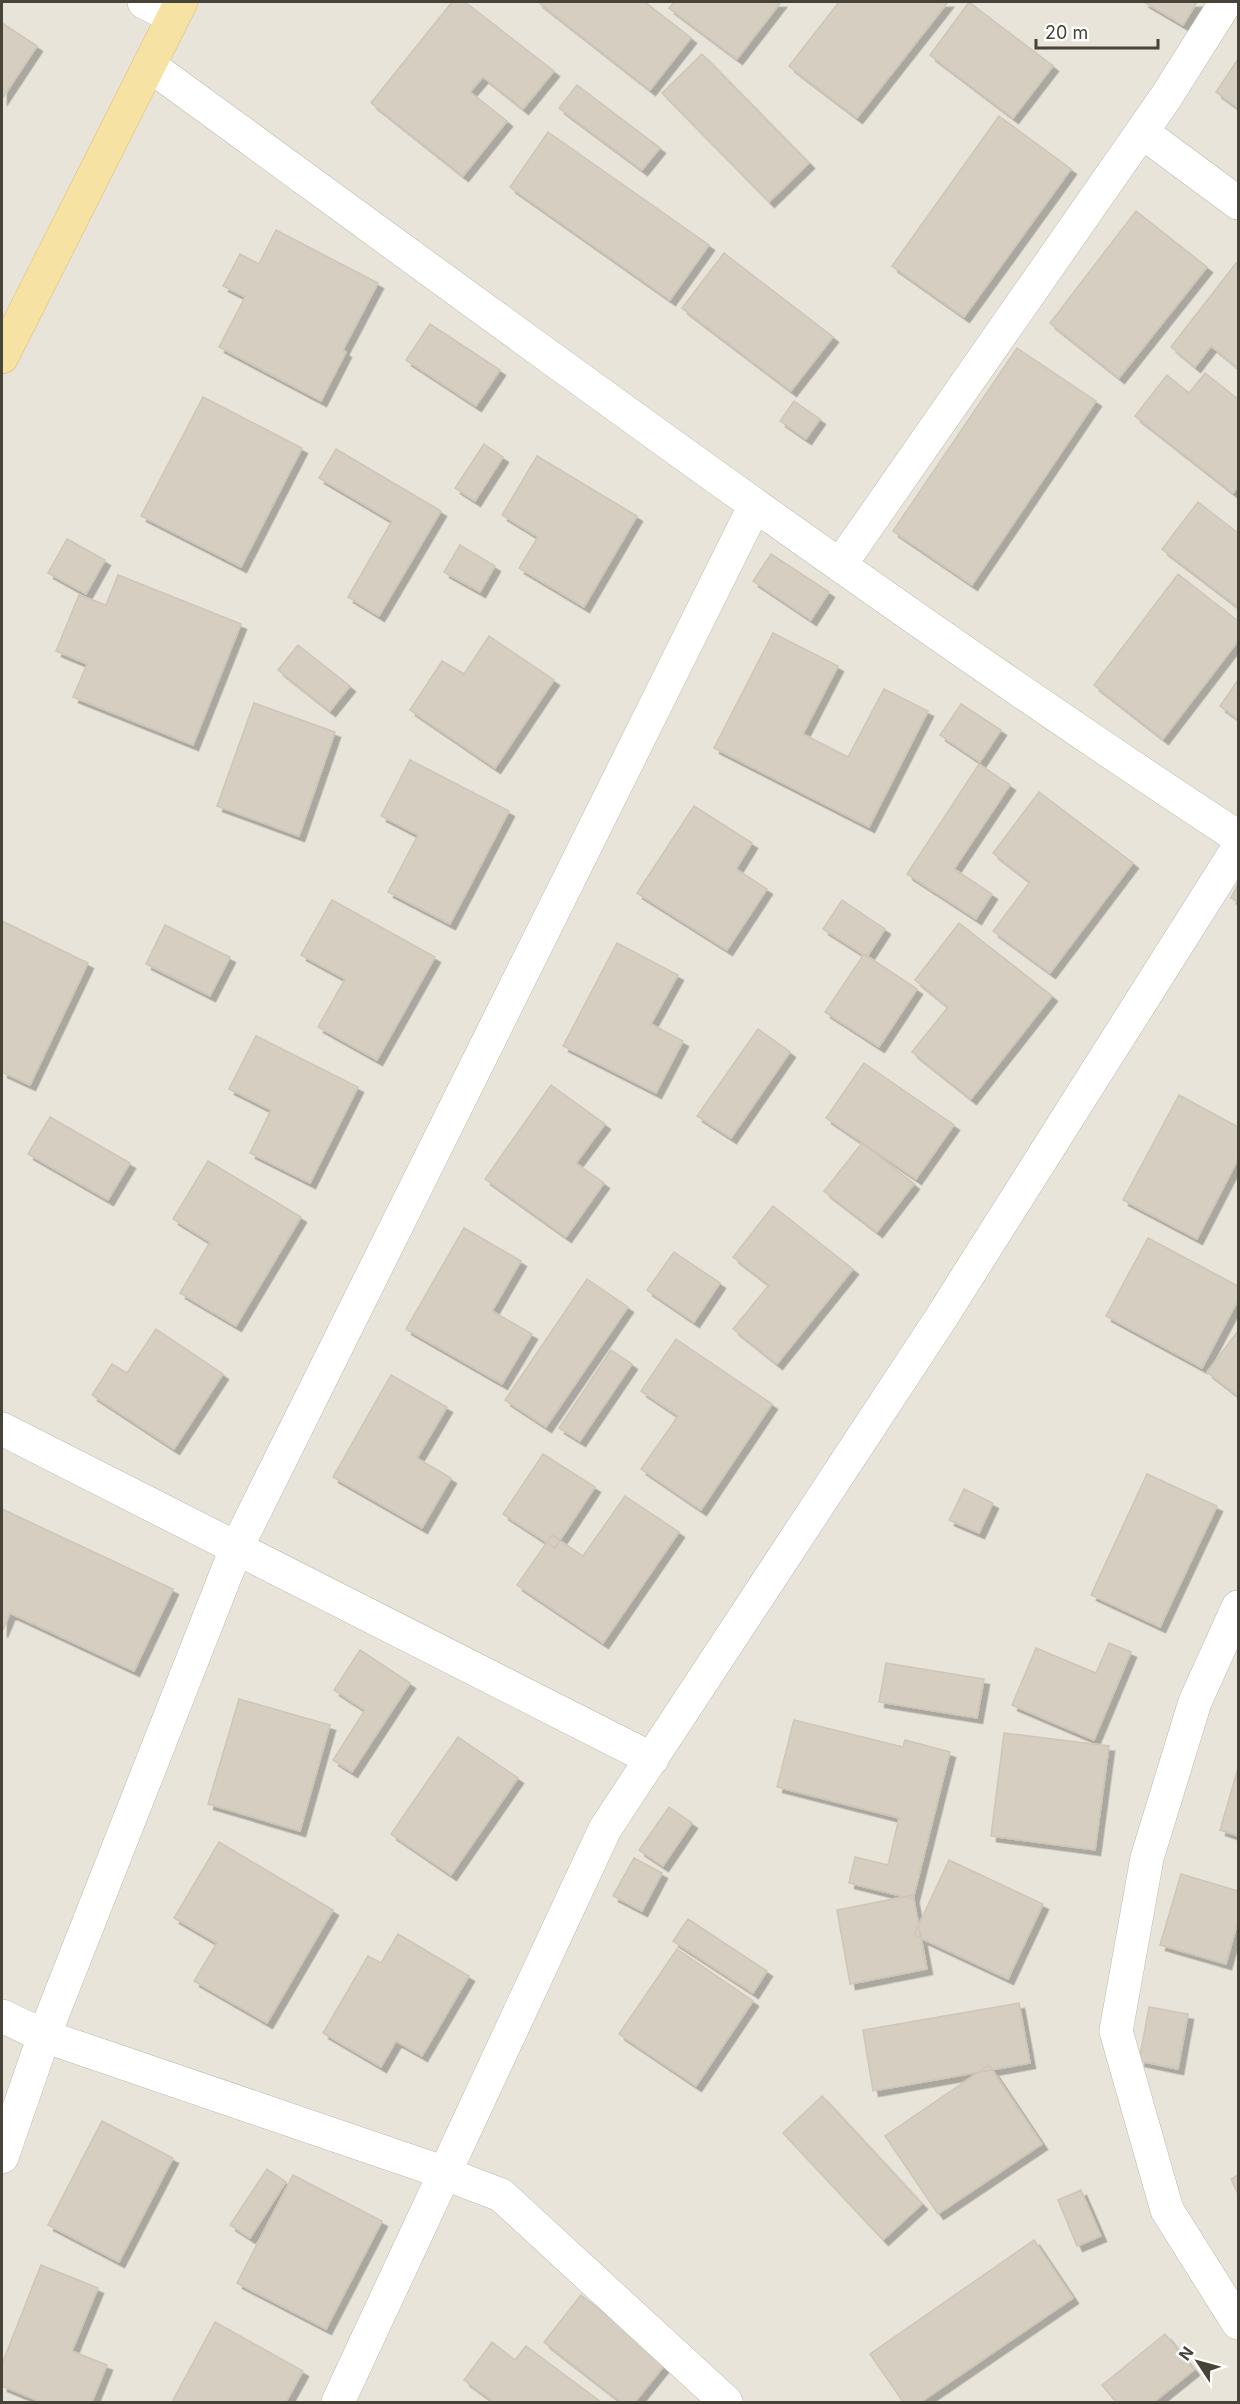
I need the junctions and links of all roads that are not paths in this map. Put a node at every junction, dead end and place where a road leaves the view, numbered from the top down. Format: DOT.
graph roads {
  1 [pos="144,2"];
  2 [pos="1226,2"];
  3 [pos="177,9"];
  4 [pos="149,65"];
  5 [pos="1142,132"];
  6 [pos="1239,203"];
  7 [pos="2,357"];
  8 [pos="755,505"];
  9 [pos="840,565"];
  10 [pos="1239,837"];
  11 [pos="1239,848"];
  12 [pos="2,1429"];
  13 [pos="236,1549"];
  14 [pos="1239,1607"];
  15 [pos="652,1759"];
  16 [pos="2,2016"];
  17 [pos="44,2036"];
  18 [pos="2,2157"];
  19 [pos="444,2173"];
  20 [pos="1239,2323"];
  21 [pos="338,2403"];
  22 [pos="726,2403"];
  1 -- 3 [label="street"];
  2 -- 5 [label="street"];
  3 -- 4 [label="main road"];
  4 -- 7 [label="main road"];
  4 -- 8 [label="street"];
  5 -- 6 [label="street"];
  5 -- 9 [label="street"];
  8 -- 9 [label="street"];
  8 -- 13 [label="street"];
  9 -- 10 [label="street"];
  11 -- 15 [label="street"];
  12 -- 13 [label="street"];
  13 -- 15 [label="street"];
  13 -- 17 [label="street"];
  14 -- 20 [label="street"];
  15 -- 19 [label="street"];
  16 -- 17 [label="street"];
  17 -- 18 [label="street"];
  17 -- 19 [label="street"];
  19 -- 21 [label="street"];
  19 -- 22 [label="street"];
}
